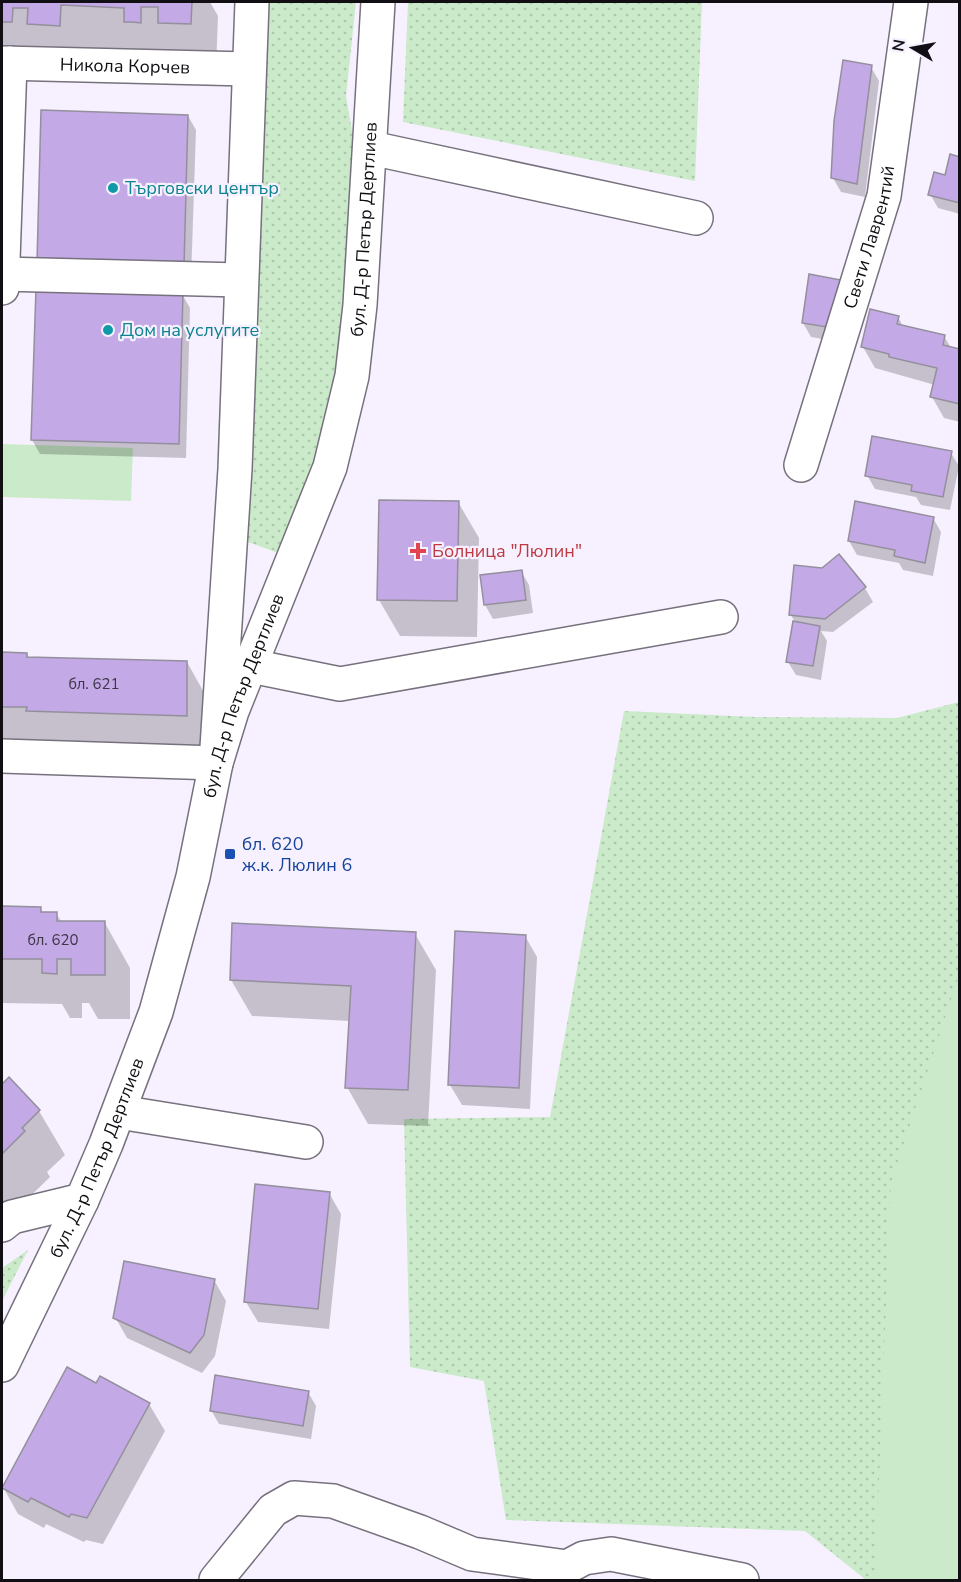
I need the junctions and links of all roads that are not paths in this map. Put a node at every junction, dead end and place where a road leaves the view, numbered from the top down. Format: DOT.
graph roads {
  1 [pos="252,2"];
  2 [pos="378,2"];
  3 [pos="911,2"];
  4 [pos="5,63"];
  5 [pos="248,69"];
  6 [pos="371,147"];
  7 [pos="696,218"];
  8 [pos="2,274"];
  9 [pos="240,280"];
  10 [pos="2,288"];
  11 [pos="801,465"];
  12 [pos="721,617"];
  13 [pos="250,666"];
  14 [pos="2,756"];
  15 [pos="216,763"];
  16 [pos="119,1112"];
  17 [pos="306,1142"];
  18 [pos="82,1200"];
  19 [pos="2,1225"];
  20 [pos="2,1365"];
  21 [pos="558,1573"];
  22 [pos="216,1581"];
  23 [pos="742,1581"];
  1 -- 5 [label="street"];
  2 -- 6 [label="street, бул. Д-р Петър Дертлиев"];
  3 -- 11 [label="street, Свети Лаврентий"];
  4 -- 5 [label="street, Никола Корчев"];
  4 -- 8 [label="street"];
  5 -- 9 [label="street"];
  6 -- 7 [label="street"];
  6 -- 13 [label="street, бул. Д-р Петър Дертлиев"];
  8 -- 9 [label="street"];
  8 -- 10 [label="street"];
  9 -- 15 [label="street"];
  12 -- 13 [label="street"];
  13 -- 15 [label="street, бул. Д-р Петър Дертлиев"];
  14 -- 15 [label="street"];
  15 -- 16 [label="street, бул. Д-р Петър Дертлиев"];
  16 -- 17 [label="street"];
  16 -- 18 [label="street, бул. Д-р Петър Дертлиев"];
  18 -- 19 [label="street"];
  18 -- 20 [label="street, бул. Д-р Петър Дертлиев"];
  21 -- 22 [label="street"];
  21 -- 23 [label="street"];
}
